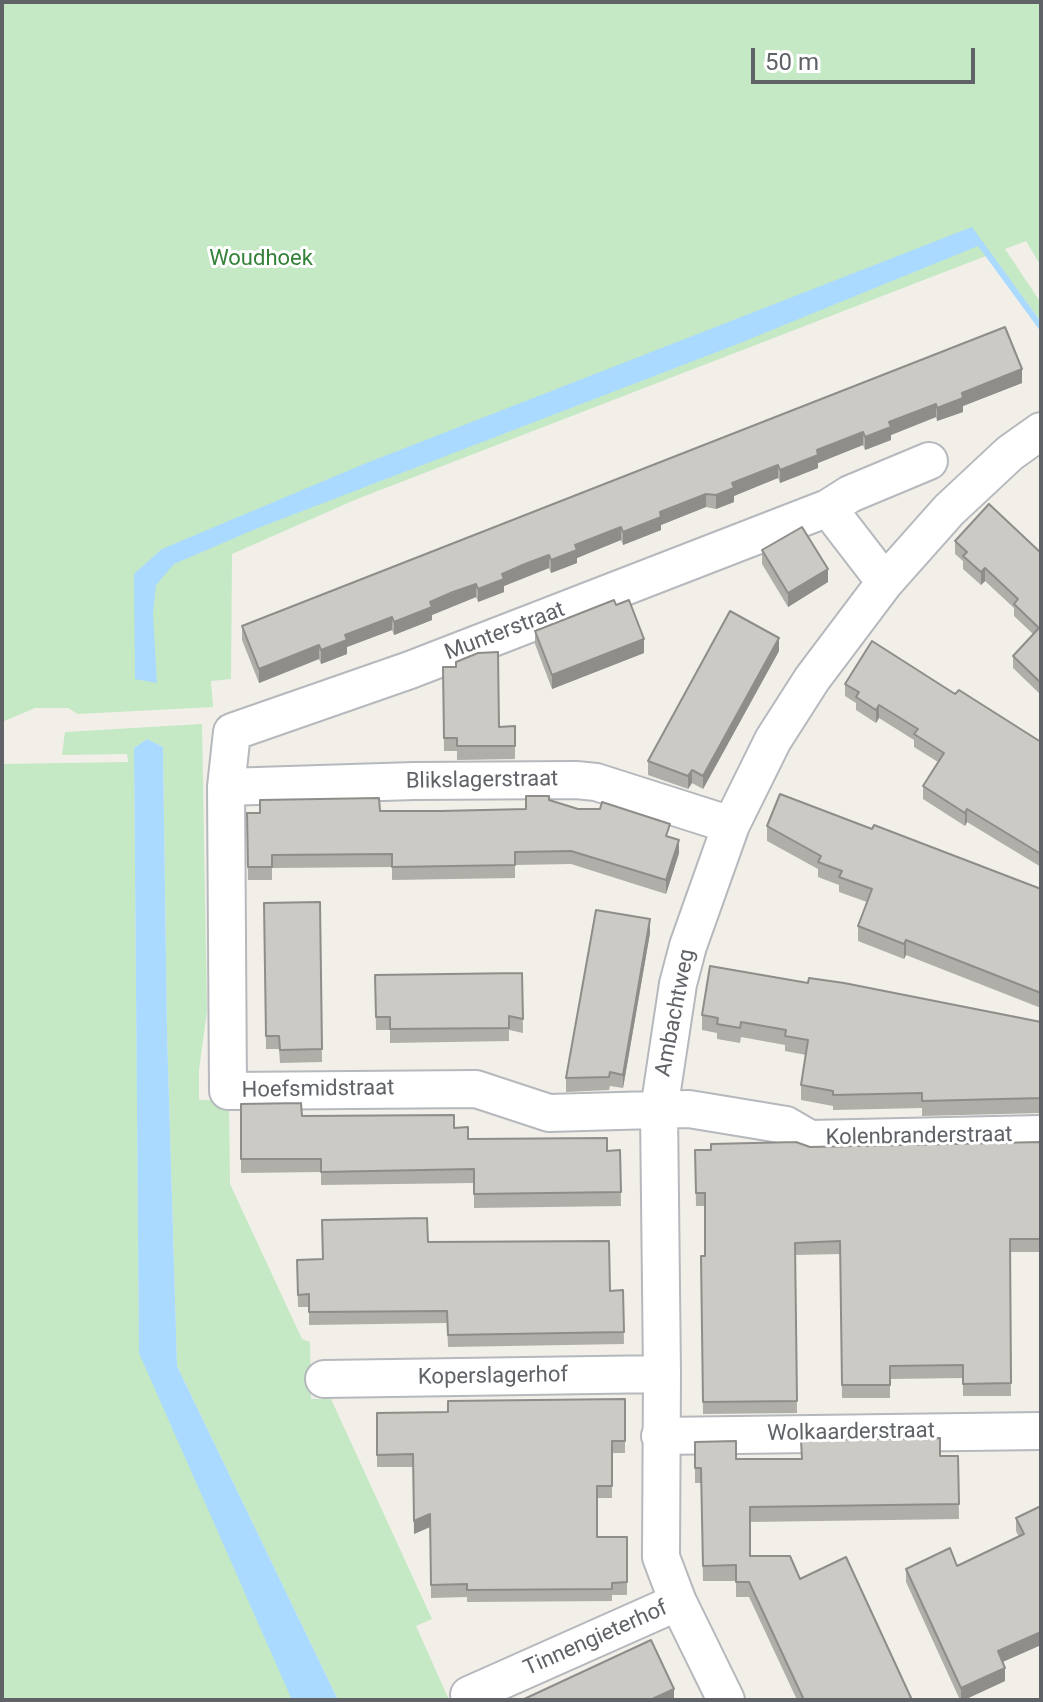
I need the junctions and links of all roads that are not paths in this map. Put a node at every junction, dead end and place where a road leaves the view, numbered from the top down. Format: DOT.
graph roads {
  1 [pos="1041,431"];
  2 [pos="929,461"];
  3 [pos="828,508"];
  4 [pos="885,582"];
  5 [pos="226,787"];
  6 [pos="731,825"];
  7 [pos="659,1110"];
  8 [pos="1041,1134"];
  9 [pos="662,1374"];
  10 [pos="324,1379"];
  11 [pos="1041,1431"];
  12 [pos="660,1436"];
  13 [pos="678,1602"];
  14 [pos="469,1695"];
  15 [pos="726,1700"];
  1 -- 4 [label="street, Ambachtweg"];
  2 -- 3 [label="street, Munterstraat"];
  3 -- 4 [label="street"];
  3 -- 5 [label="street, Munterstraat"];
  4 -- 6 [label="street, Ambachtweg"];
  5 -- 6 [label="street, Blikslagerstraat"];
  5 -- 7 [label="street, Hoefsmidstraat"];
  6 -- 7 [label="street, Ambachtweg"];
  7 -- 8 [label="street, Kolenbranderstraat"];
  7 -- 9 [label="street, Ambachtweg"];
  9 -- 10 [label="street, Koperslagerhof"];
  9 -- 12 [label="street, Ambachtweg"];
  11 -- 12 [label="street, Wolkaarderstraat"];
  12 -- 13 [label="street, Ambachtweg"];
  13 -- 14 [label="street, Tinnengieterhof"];
  13 -- 15 [label="street, Ambachtweg"];
}
